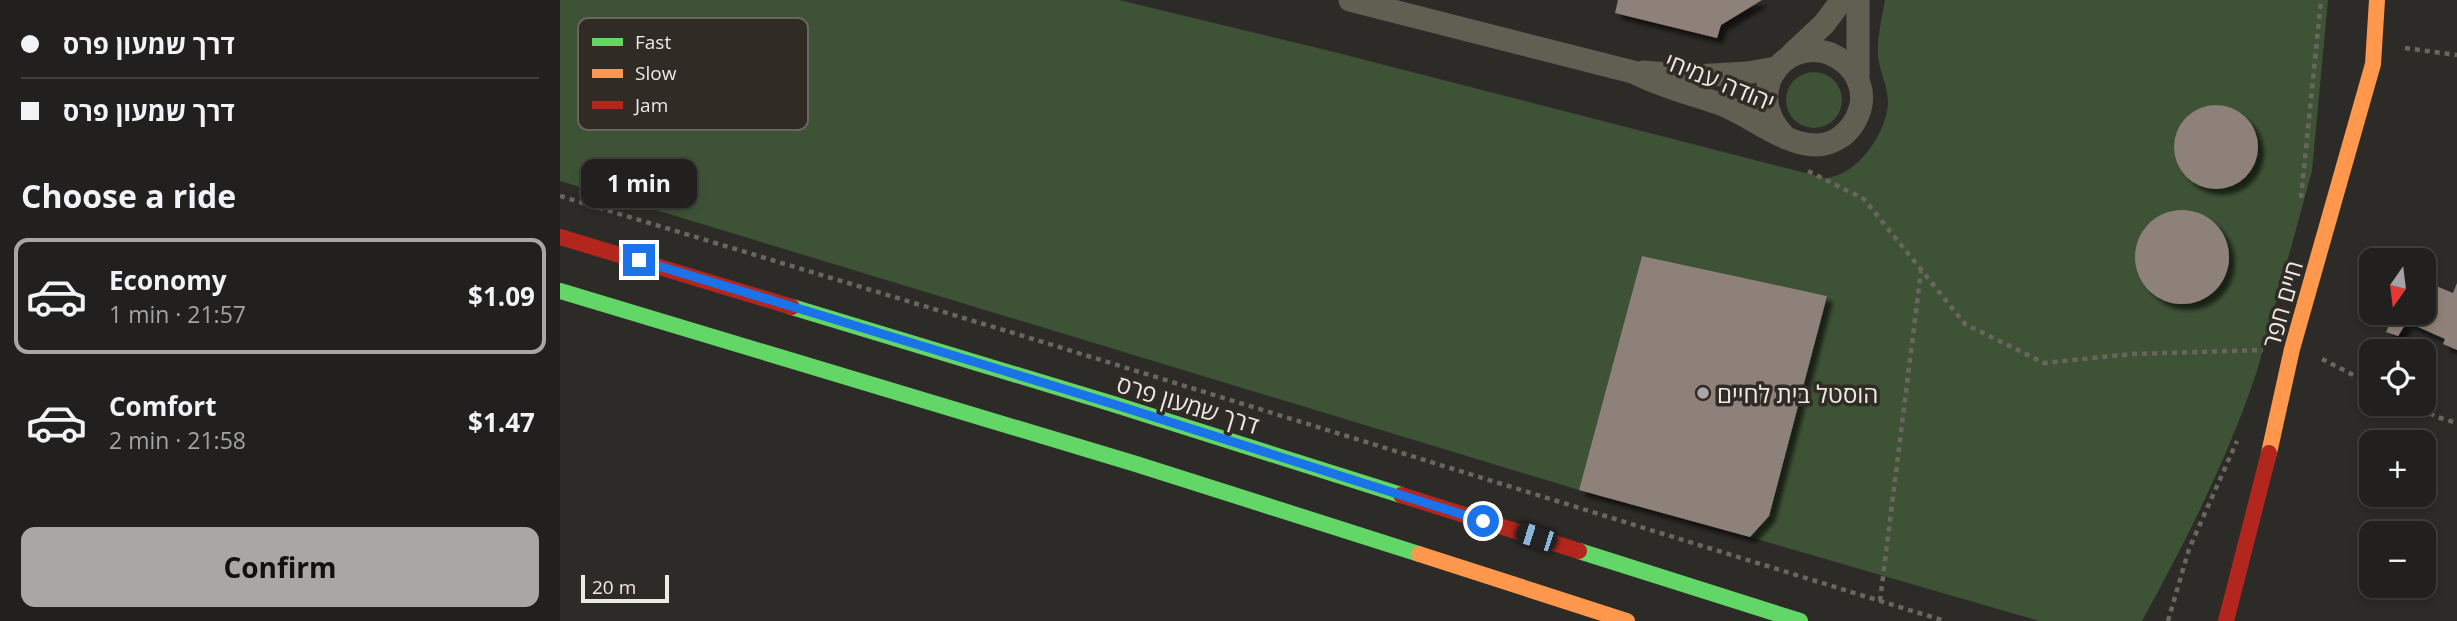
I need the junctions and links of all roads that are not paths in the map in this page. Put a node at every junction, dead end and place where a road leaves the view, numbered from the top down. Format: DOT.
graph roads {
  1 [pos="1350,0"];
  2 [pos="1842,0"];
  3 [pos="1858,0"];
  4 [pos="2377,0"];
  5 [pos="1782,63"];
  6 [pos="1633,72"];
  7 [pos="1858,77"];
  8 [pos="1794,141"];
  9 [pos="560,237"];
  10 [pos="560,291"];
  11 [pos="1627,621"];
  12 [pos="1800,621"];
  13 [pos="2225,621"];
  1 -- 6 [label="street, יהודה עמיחי"];
  2 -- 5 [label="street"];
  3 -- 7 [label="street"];
  4 -- 13 [label="street, חיים חפר"];
  5 -- 6 [label="street, יהודה עמיחי"];
  5 -- 7 [label="street"];
  5 -- 8 [label="street"];
  6 -- 8 [label="street, יהודה עמיחי"];
  7 -- 8 [label="street"];
  9 -- 12 [label="street, דרך שמעון פרס"];
  10 -- 11 [label="street"];
}
